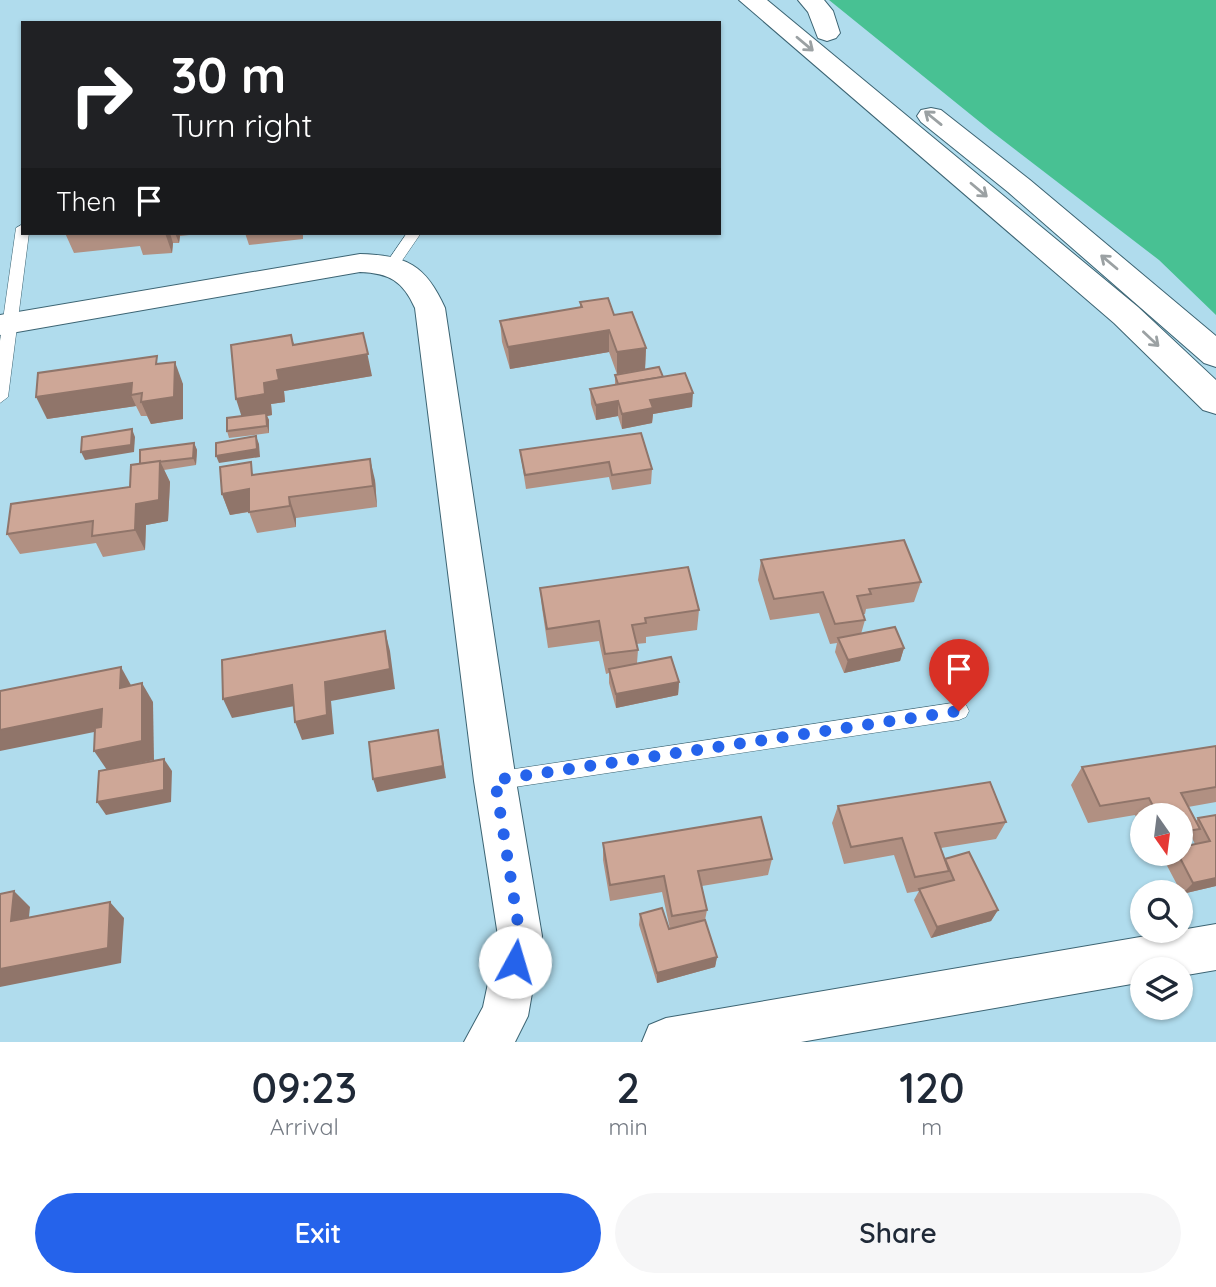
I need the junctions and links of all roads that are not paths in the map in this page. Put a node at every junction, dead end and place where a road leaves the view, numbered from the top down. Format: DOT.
graph roads {
  1 [pos="752,0"];
  2 [pos="789,0"];
  3 [pos="811,0"];
  4 [pos="827,33"];
  5 [pos="22,235"];
  6 [pos="413,235"];
  7 [pos="392,265"];
  8 [pos="6,324"];
  9 [pos="1216,355"];
  10 [pos="0,397"];
  11 [pos="1216,401"];
  12 [pos="959,711"];
  13 [pos="495,780"];
  14 [pos="1216,947"];
  15 [pos="488,1042"];
  16 [pos="666,1042"];
  1 -- 11 [label="main road, one-way"];
  2 -- 4 [label="main road"];
  3 -- 4 [label="main road"];
  9 -- 4 [label="main road, one-way"];
  5 -- 8 [label="lane"];
  6 -- 7 [label="lane"];
  7 -- 8 [label="street"];
  7 -- 13 [label="street"];
  8 -- 10 [label="lane"];
  12 -- 13 [label="lane"];
  13 -- 15 [label="street"];
  14 -- 16 [label="street"];
}
